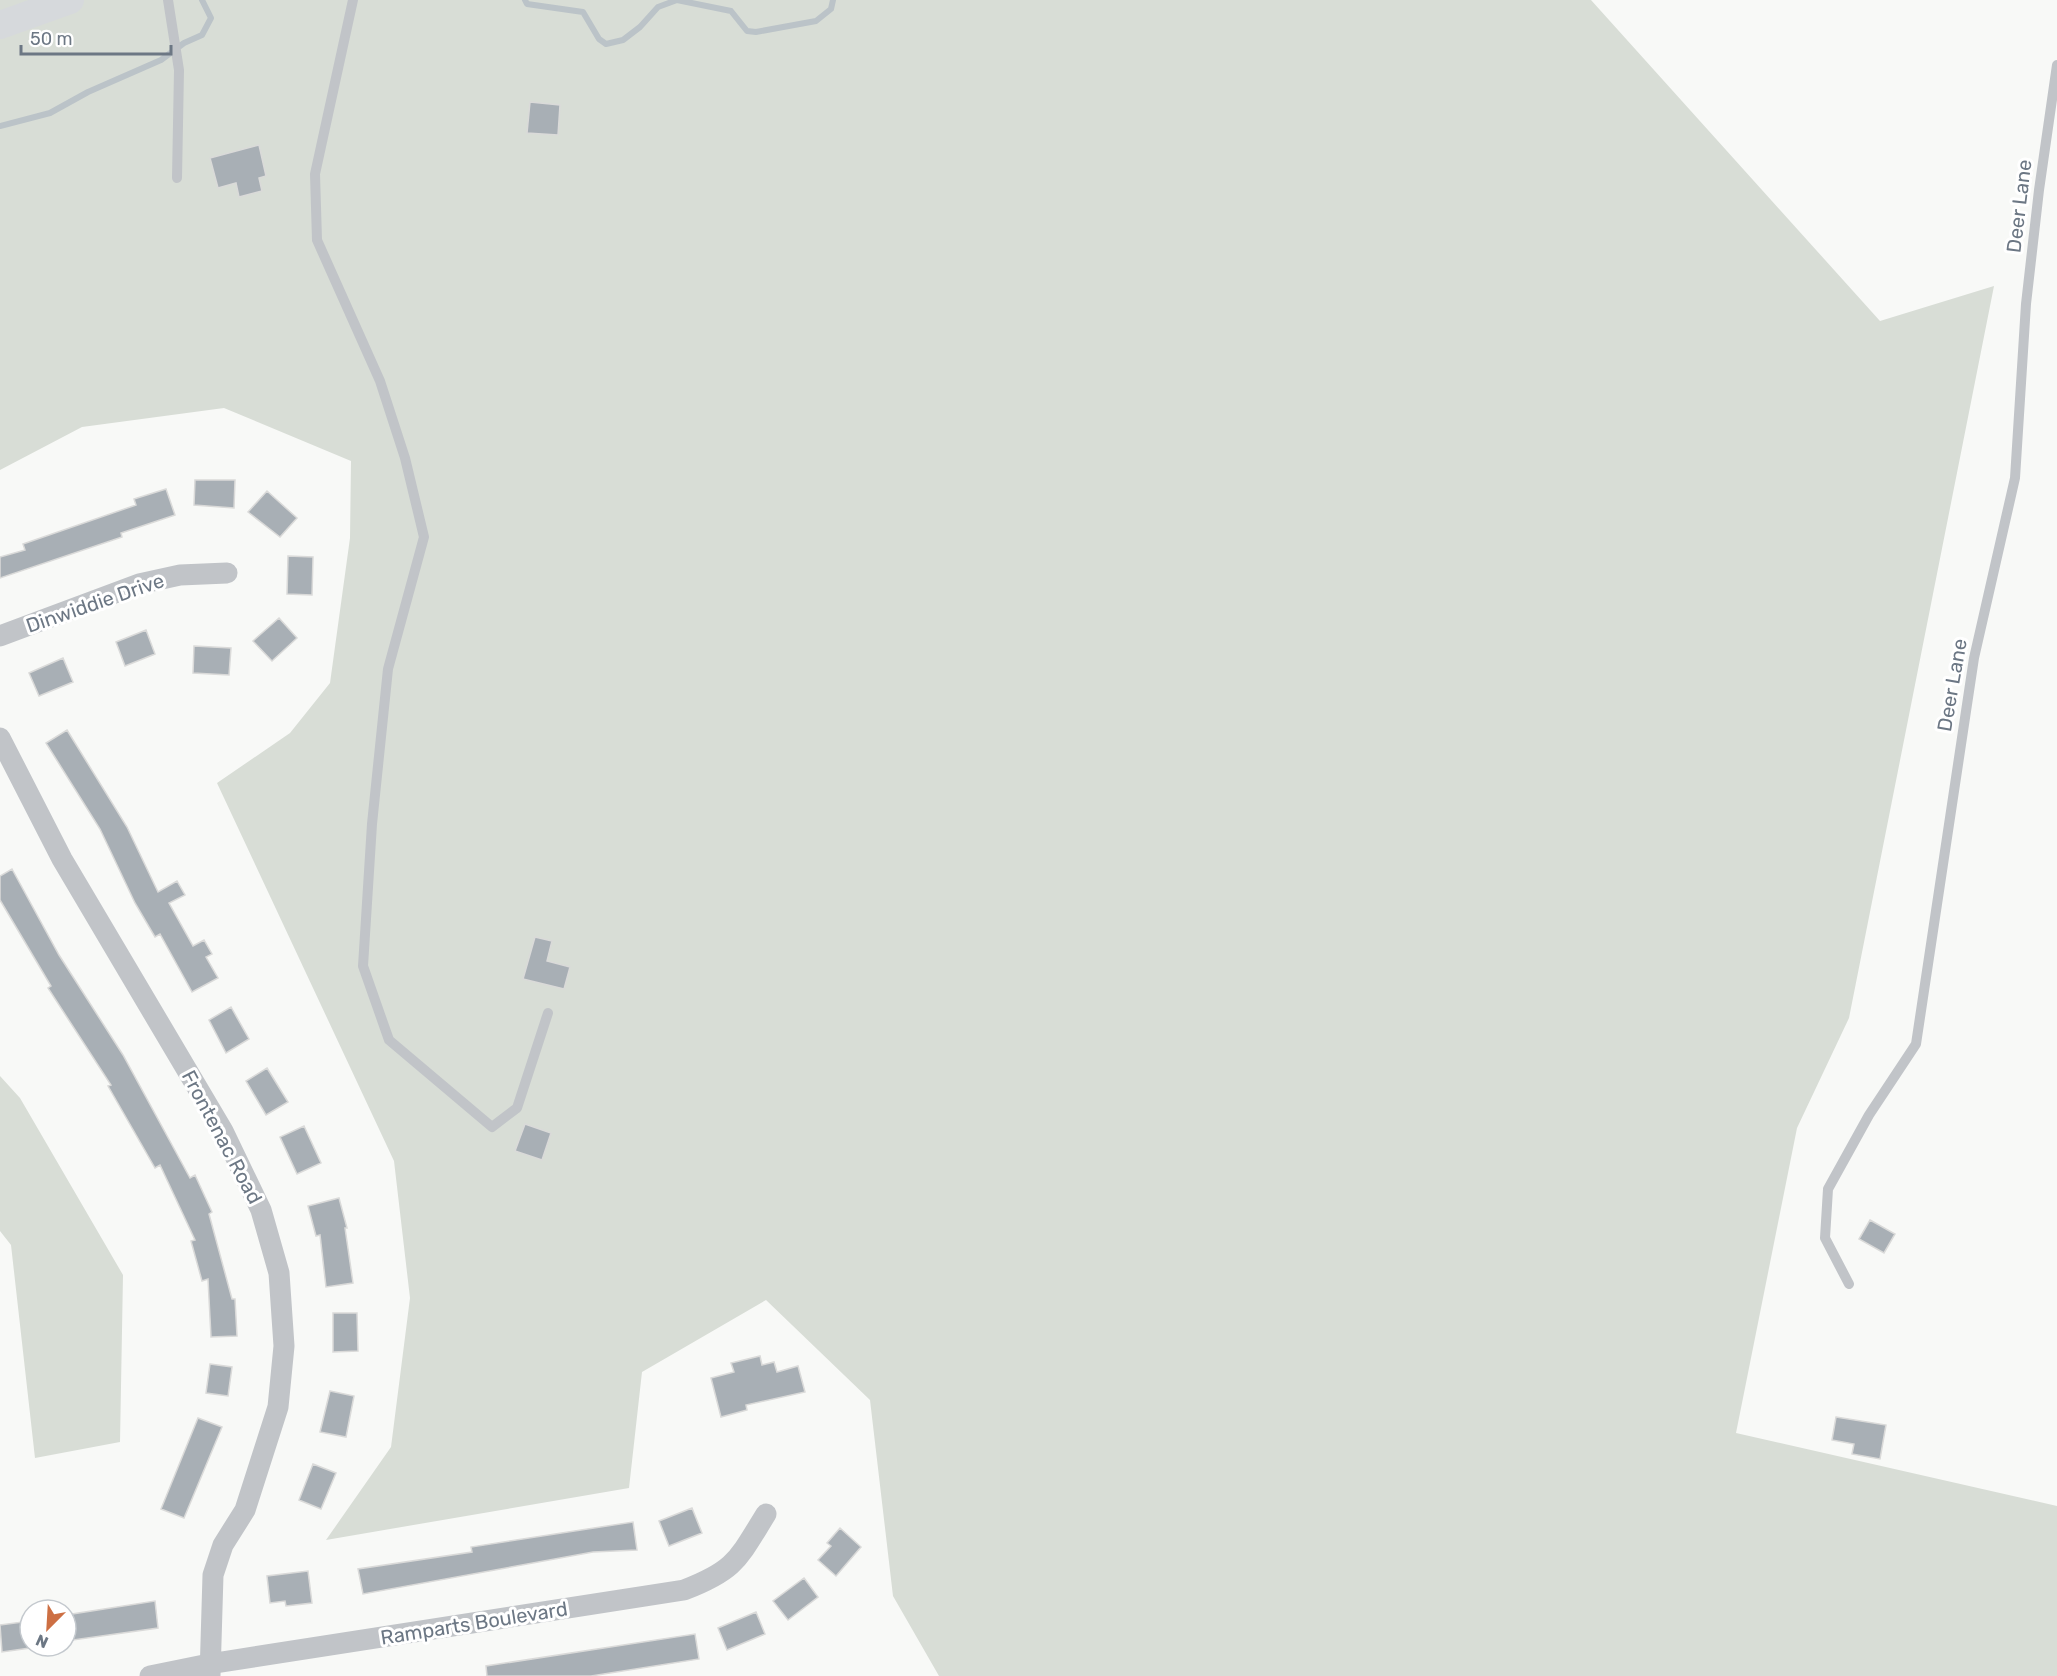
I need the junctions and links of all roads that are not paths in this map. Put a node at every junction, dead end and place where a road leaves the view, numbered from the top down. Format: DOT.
graph roads {
  1 [pos="70,0"];
  2 [pos="168,0"];
  3 [pos="353,0"];
  4 [pos="0,25"];
  5 [pos="2057,65"];
  6 [pos="177,178"];
  7 [pos="227,573"];
  8 [pos="0,636"];
  9 [pos="0,738"];
  10 [pos="548,1013"];
  11 [pos="1849,1284"];
  12 [pos="766,1514"];
  13 [pos="209,1670"];
  14 [pos="150,1676"];
  1 -- 4 [label="street"];
  2 -- 6 [label="lane"];
  3 -- 10 [label="lane"];
  5 -- 11 [label="lane, Deer Lane"];
  7 -- 8 [label="street, Dinwiddie Drive"];
  9 -- 13 [label="street, Frontenac Road"];
  12 -- 13 [label="street, Ramparts Boulevard"];
  13 -- 14 [label="street, Ramparts Boulevard"];
}
